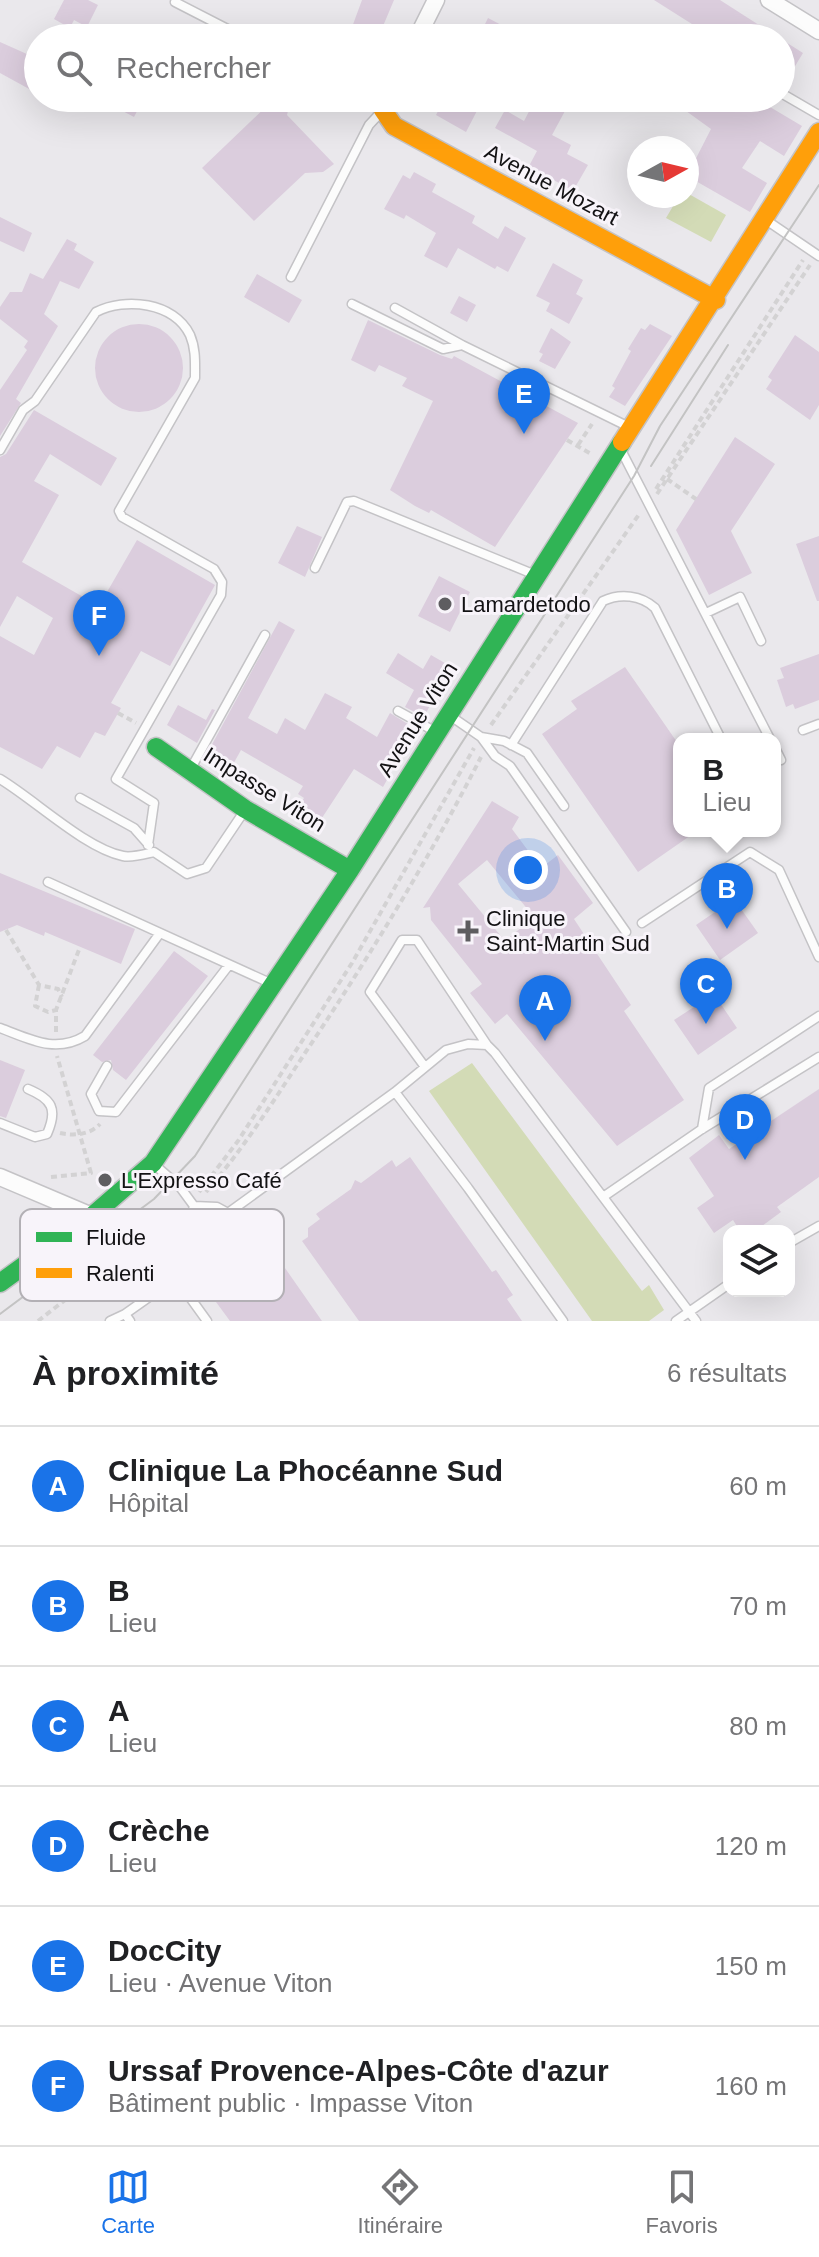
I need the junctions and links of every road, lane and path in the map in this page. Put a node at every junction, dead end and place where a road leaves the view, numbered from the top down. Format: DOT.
graph roads {
  1 [pos="436,0"];
  2 [pos="769,0"];
  3 [pos="175,2"];
  4 [pos="218,24"];
  5 [pos="424,24"];
  6 [pos="819,31"];
  7 [pos="795,101"];
  8 [pos="379,112"];
  9 [pos="388,112"];
  10 [pos="819,115"];
  11 [pos="819,132"];
  12 [pos="765,219"];
  13 [pos="815,253"];
  14 [pos="291,277"];
  15 [pos="716,300"];
  16 [pos="352,304"];
  17 [pos="395,308"];
  18 [pos="462,345"];
  19 [pos="590,427"];
  20 [pos="631,428"];
  21 [pos="567,440"];
  22 [pos="578,445"];
  23 [pos="620,448"];
  24 [pos="0,450"];
  25 [pos="590,453"];
  26 [pos="667,479"];
  27 [pos="696,499"];
  28 [pos="649,504"];
  29 [pos="315,568"];
  30 [pos="538,576"];
  31 [pos="706,613"];
  32 [pos="265,635"];
  33 [pos="761,641"];
  34 [pos="398,711"];
  35 [pos="448,714"];
  36 [pos="819,724"];
  37 [pos="803,730"];
  38 [pos="437,732"];
  39 [pos="718,733"];
  40 [pos="767,733"];
  41 [pos="481,737"];
  42 [pos="511,745"];
  43 [pos="156,747"];
  44 [pos="487,747"];
  45 [pos="190,770"];
  46 [pos="0,779"];
  47 [pos="80,798"];
  48 [pos="564,806"];
  49 [pos="245,809"];
  50 [pos="151,848"];
  51 [pos="350,870"];
  52 [pos="48,882"];
  53 [pos="642,923"];
  54 [pos="6,930"];
  55 [pos="626,932"];
  56 [pos="160,933"];
  57 [pos="819,957"];
  58 [pos="229,965"];
  59 [pos="271,984"];
  60 [pos="39,985"];
  61 [pos="62,997"];
  62 [pos="56,1010"];
  63 [pos="819,1016"];
  64 [pos="0,1028"];
  65 [pos="487,1045"];
  66 [pos="819,1057"];
  67 [pos="107,1066"];
  68 [pos="425,1067"];
  69 [pos="28,1089"];
  70 [pos="395,1092"];
  71 [pos="109,1114"];
  72 [pos="0,1123"];
  73 [pos="702,1129"];
  74 [pos="48,1131"];
  75 [pos="82,1144"];
  76 [pos="153,1163"];
  77 [pos="0,1177"];
  78 [pos="28,1189"];
  79 [pos="603,1197"];
  80 [pos="193,1204"];
  81 [pos="75,1209"];
  82 [pos="100,1209"];
  83 [pos="186,1209"];
  84 [pos="192,1209"];
  85 [pos="221,1209"];
  86 [pos="234,1209"];
  87 [pos="819,1226"];
  88 [pos="795,1240"];
  89 [pos="20,1268"];
  90 [pos="0,1283"];
  91 [pos="723,1288"];
  92 [pos="64,1301"];
  93 [pos="148,1301"];
  94 [pos="193,1301"];
  95 [pos="689,1311"];
  96 [pos="128,1318"];
  97 [pos="38,1321"];
  98 [pos="110,1321"];
  99 [pos="207,1321"];
  100 [pos="563,1321"];
  101 [pos="676,1321"];
  102 [pos="696,1321"];
  1 -- 5 [label="street"];
  2 -- 6 [label="street"];
  3 -- 4 [label="lane"];
  7 -- 10 [label="lane"];
  8 -- 14 [label="lane"];
  9 -- 15 [label="street, Avenue Mozart"];
  11 -- 12 [label="street, Avenue Viton"];
  12 -- 13 [label="lane"];
  12 -- 15 [label="street, Avenue Viton"];
  13 -- 26 [label="path"];
  13 -- 28 [label="path"];
  15 -- 20 [label="street, Avenue Viton"];
  16 -- 18 [label="lane"];
  17 -- 18 [label="lane"];
  18 -- 20 [label="lane"];
  19 -- 22 [label="path"];
  20 -- 23 [label="street, Avenue Viton"];
  21 -- 22 [label="path"];
  22 -- 25 [label="path"];
  23 -- 28 [label="lane"];
  23 -- 30 [label="street, Avenue Viton"];
  24 -- 50 [label="lane"];
  26 -- 27 [label="path"];
  26 -- 28 [label="path"];
  28 -- 31 [label="lane"];
  28 -- 41 [label="path"];
  29 -- 30 [label="lane"];
  30 -- 35 [label="street, Avenue Viton"];
  31 -- 33 [label="lane"];
  31 -- 40 [label="lane"];
  32 -- 45 [label="lane"];
  34 -- 38 [label="lane"];
  35 -- 38 [label="street, Avenue Viton"];
  35 -- 41 [label="lane"];
  36 -- 37 [label="lane"];
  38 -- 51 [label="street, Avenue Viton"];
  39 -- 42 [label="lane"];
  41 -- 42 [label="lane"];
  41 -- 44 [label="lane"];
  41 -- 80 [label="path"];
  42 -- 48 [label="lane"];
  43 -- 45 [label="street, Impasse Viton"];
  44 -- 55 [label="lane"];
  44 -- 80 [label="path"];
  45 -- 49 [label="street, Impasse Viton"];
  46 -- 50 [label="lane"];
  47 -- 50 [label="lane"];
  49 -- 50 [label="lane"];
  49 -- 51 [label="street, Impasse Viton"];
  51 -- 59 [label="street, Avenue Viton"];
  52 -- 56 [label="lane"];
  53 -- 57 [label="lane"];
  54 -- 60 [label="path"];
  56 -- 58 [label="lane"];
  56 -- 64 [label="lane"];
  58 -- 59 [label="lane"];
  58 -- 71 [label="lane"];
  59 -- 76 [label="street, Avenue Viton"];
  60 -- 61 [label="path"];
  60 -- 62 [label="path"];
  63 -- 73 [label="lane"];
  65 -- 68 [label="lane"];
  65 -- 68 [label="lane"];
  65 -- 79 [label="lane"];
  66 -- 73 [label="lane"];
  67 -- 71 [label="lane"];
  68 -- 70 [label="lane"];
  69 -- 74 [label="lane"];
  70 -- 86 [label="lane"];
  70 -- 100 [label="lane"];
  71 -- 74 [label="path"];
  72 -- 74 [label="lane"];
  73 -- 79 [label="lane"];
  75 -- 78 [label="path"];
  76 -- 80 [label="lane"];
  76 -- 82 [label="street, Avenue Viton"];
  77 -- 78 [label="street"];
  78 -- 81 [label="street"];
  79 -- 95 [label="lane"];
  80 -- 83 [label="path"];
  80 -- 84 [label="lane"];
  80 -- 85 [label="lane"];
  87 -- 88 [label="lane"];
  89 -- 90 [label="street, Avenue Viton"];
  91 -- 95 [label="lane"];
  92 -- 97 [label="path"];
  93 -- 96 [label="lane"];
  94 -- 99 [label="lane"];
  95 -- 101 [label="lane"];
  95 -- 102 [label="lane"];
  96 -- 98 [label="lane"];
}
